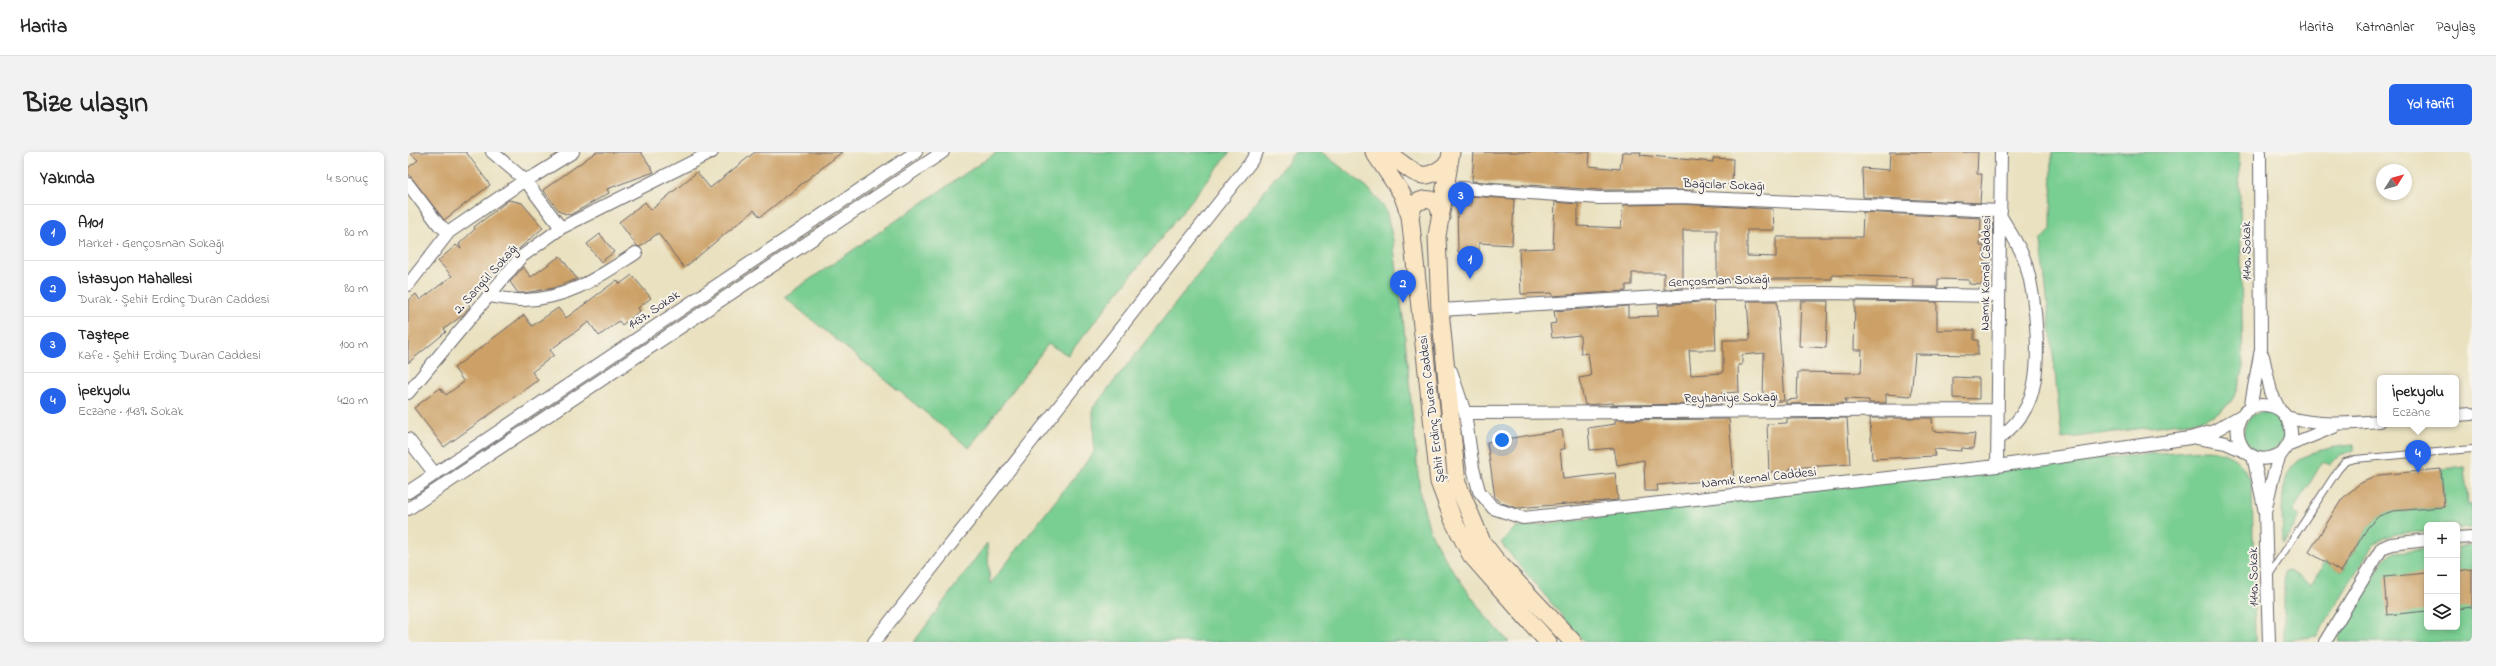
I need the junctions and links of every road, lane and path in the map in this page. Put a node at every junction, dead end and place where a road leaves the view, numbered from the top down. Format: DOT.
graph roads {
  1 [pos="492,152"];
  2 [pos="573,152"];
  3 [pos="712,152"];
  4 [pos="916,152"];
  5 [pos="943,152"];
  6 [pos="1257,152"];
  7 [pos="1263,152"];
  8 [pos="1374,152"];
  9 [pos="1383,152"];
  10 [pos="2001,152"];
  11 [pos="2260,152"];
  12 [pos="1450,157"];
  13 [pos="1250,164"];
  14 [pos="525,180"];
  15 [pos="408,184"];
  16 [pos="1446,187"];
  17 [pos="2000,213"];
  18 [pos="1410,216"];
  19 [pos="1441,220"];
  20 [pos="561,228"];
  21 [pos="449,232"];
  22 [pos="636,253"];
  23 [pos="408,284"];
  24 [pos="488,296"];
  25 [pos="1999,296"];
  26 [pos="1440,310"];
  27 [pos="1443,343"];
  28 [pos="2261,350"];
  29 [pos="408,394"];
  30 [pos="1998,410"];
  31 [pos="2247,412"];
  32 [pos="1465,413"];
  33 [pos="2282,413"];
  34 [pos="2472,414"];
  35 [pos="2459,415"];
  36 [pos="2377,421"];
  37 [pos="2339,425"];
  38 [pos="2190,438"];
  39 [pos="408,439"];
  40 [pos="1998,440"];
  41 [pos="2284,449"];
  42 [pos="2472,449"];
  43 [pos="2250,454"];
  44 [pos="1997,466"];
  45 [pos="435,474"];
  46 [pos="408,492"];
  47 [pos="408,509"];
  48 [pos="2265,512"];
  49 [pos="2472,537"];
  50 [pos="2460,538"];
  51 [pos="2424,540"];
  52 [pos="2268,575"];
  53 [pos="874,642"];
  54 [pos="1548,642"];
  55 [pos="1573,642"];
  56 [pos="2269,642"];
  57 [pos="2325,642"];
  1 -- 14 [label="street"];
  2 -- 14 [label="street"];
  3 -- 20 [label="street, 2. Sarıgül Sokağı"];
  4 -- 45 [label="street, 1437. Sokak"];
  5 -- 47 [label="street"];
  6 -- 13 [label="street"];
  7 -- 13 [label="street"];
  8 -- 18 [label="main road, Şehit Erdinç Duran Caddesi"];
  9 -- 12 [label="main road"];
  10 -- 17 [label="street, Namık Kemal Caddesi"];
  11 -- 28 [label="street, 1440. Sokak"];
  12 -- 16 [label="main road, Şehit Erdinç Duran Caddesi"];
  13 -- 53 [label="street"];
  14 -- 20 [label="street"];
  14 -- 21 [label="street"];
  15 -- 21 [label="street"];
  16 -- 17 [label="street, Bağcılar Sokağı"];
  16 -- 19 [label="main road, Şehit Erdinç Duran Caddesi"];
  17 -- 25 [label="street, Namık Kemal Caddesi"];
  17 -- 40 [label="street"];
  18 -- 19 [label="main road"];
  18 -- 54 [label="main road, Şehit Erdinç Duran Caddesi"];
  19 -- 26 [label="main road, Şehit Erdinç Duran Caddesi"];
  20 -- 24 [label="street, 2. Sarıgül Sokağı"];
  21 -- 23 [label="street"];
  22 -- 24 [label="street"];
  24 -- 29 [label="street, 2. Sarıgül Sokağı"];
  25 -- 26 [label="street, Gençosman Sokağı"];
  25 -- 30 [label="street, Namık Kemal Caddesi"];
  26 -- 27 [label="main road, Şehit Erdinç Duran Caddesi"];
  27 -- 32 [label="street"];
  27 -- 55 [label="main road, Şehit Erdinç Duran Caddesi"];
  28 -- 31 [label="street"];
  28 -- 33 [label="street"];
  30 -- 32 [label="street, Reyhaniye Sokağı"];
  30 -- 40 [label="street, Namık Kemal Caddesi"];
  31 -- 33 [label="street"];
  31 -- 38 [label="street"];
  31 -- 43 [label="street"];
  32 -- 44 [label="street, Namık Kemal Caddesi"];
  33 -- 37 [label="street"];
  33 -- 41 [label="street"];
  34 -- 35 [label="street"];
  36 -- 37 [label="street"];
  37 -- 41 [label="street"];
  38 -- 43 [label="street"];
  38 -- 44 [label="street, Namık Kemal Caddesi"];
  39 -- 45 [label="street"];
  40 -- 44 [label="street, Namık Kemal Caddesi"];
  41 -- 43 [label="street"];
  41 -- 48 [label="street"];
  42 -- 52 [label="lane"];
  43 -- 48 [label="street"];
  45 -- 46 [label="street, 1437. Sokak"];
  48 -- 52 [label="street, 1440. Sokak"];
  49 -- 50 [label="street"];
  51 -- 57 [label="street"];
  52 -- 56 [label="street, 1440. Sokak"];
}
